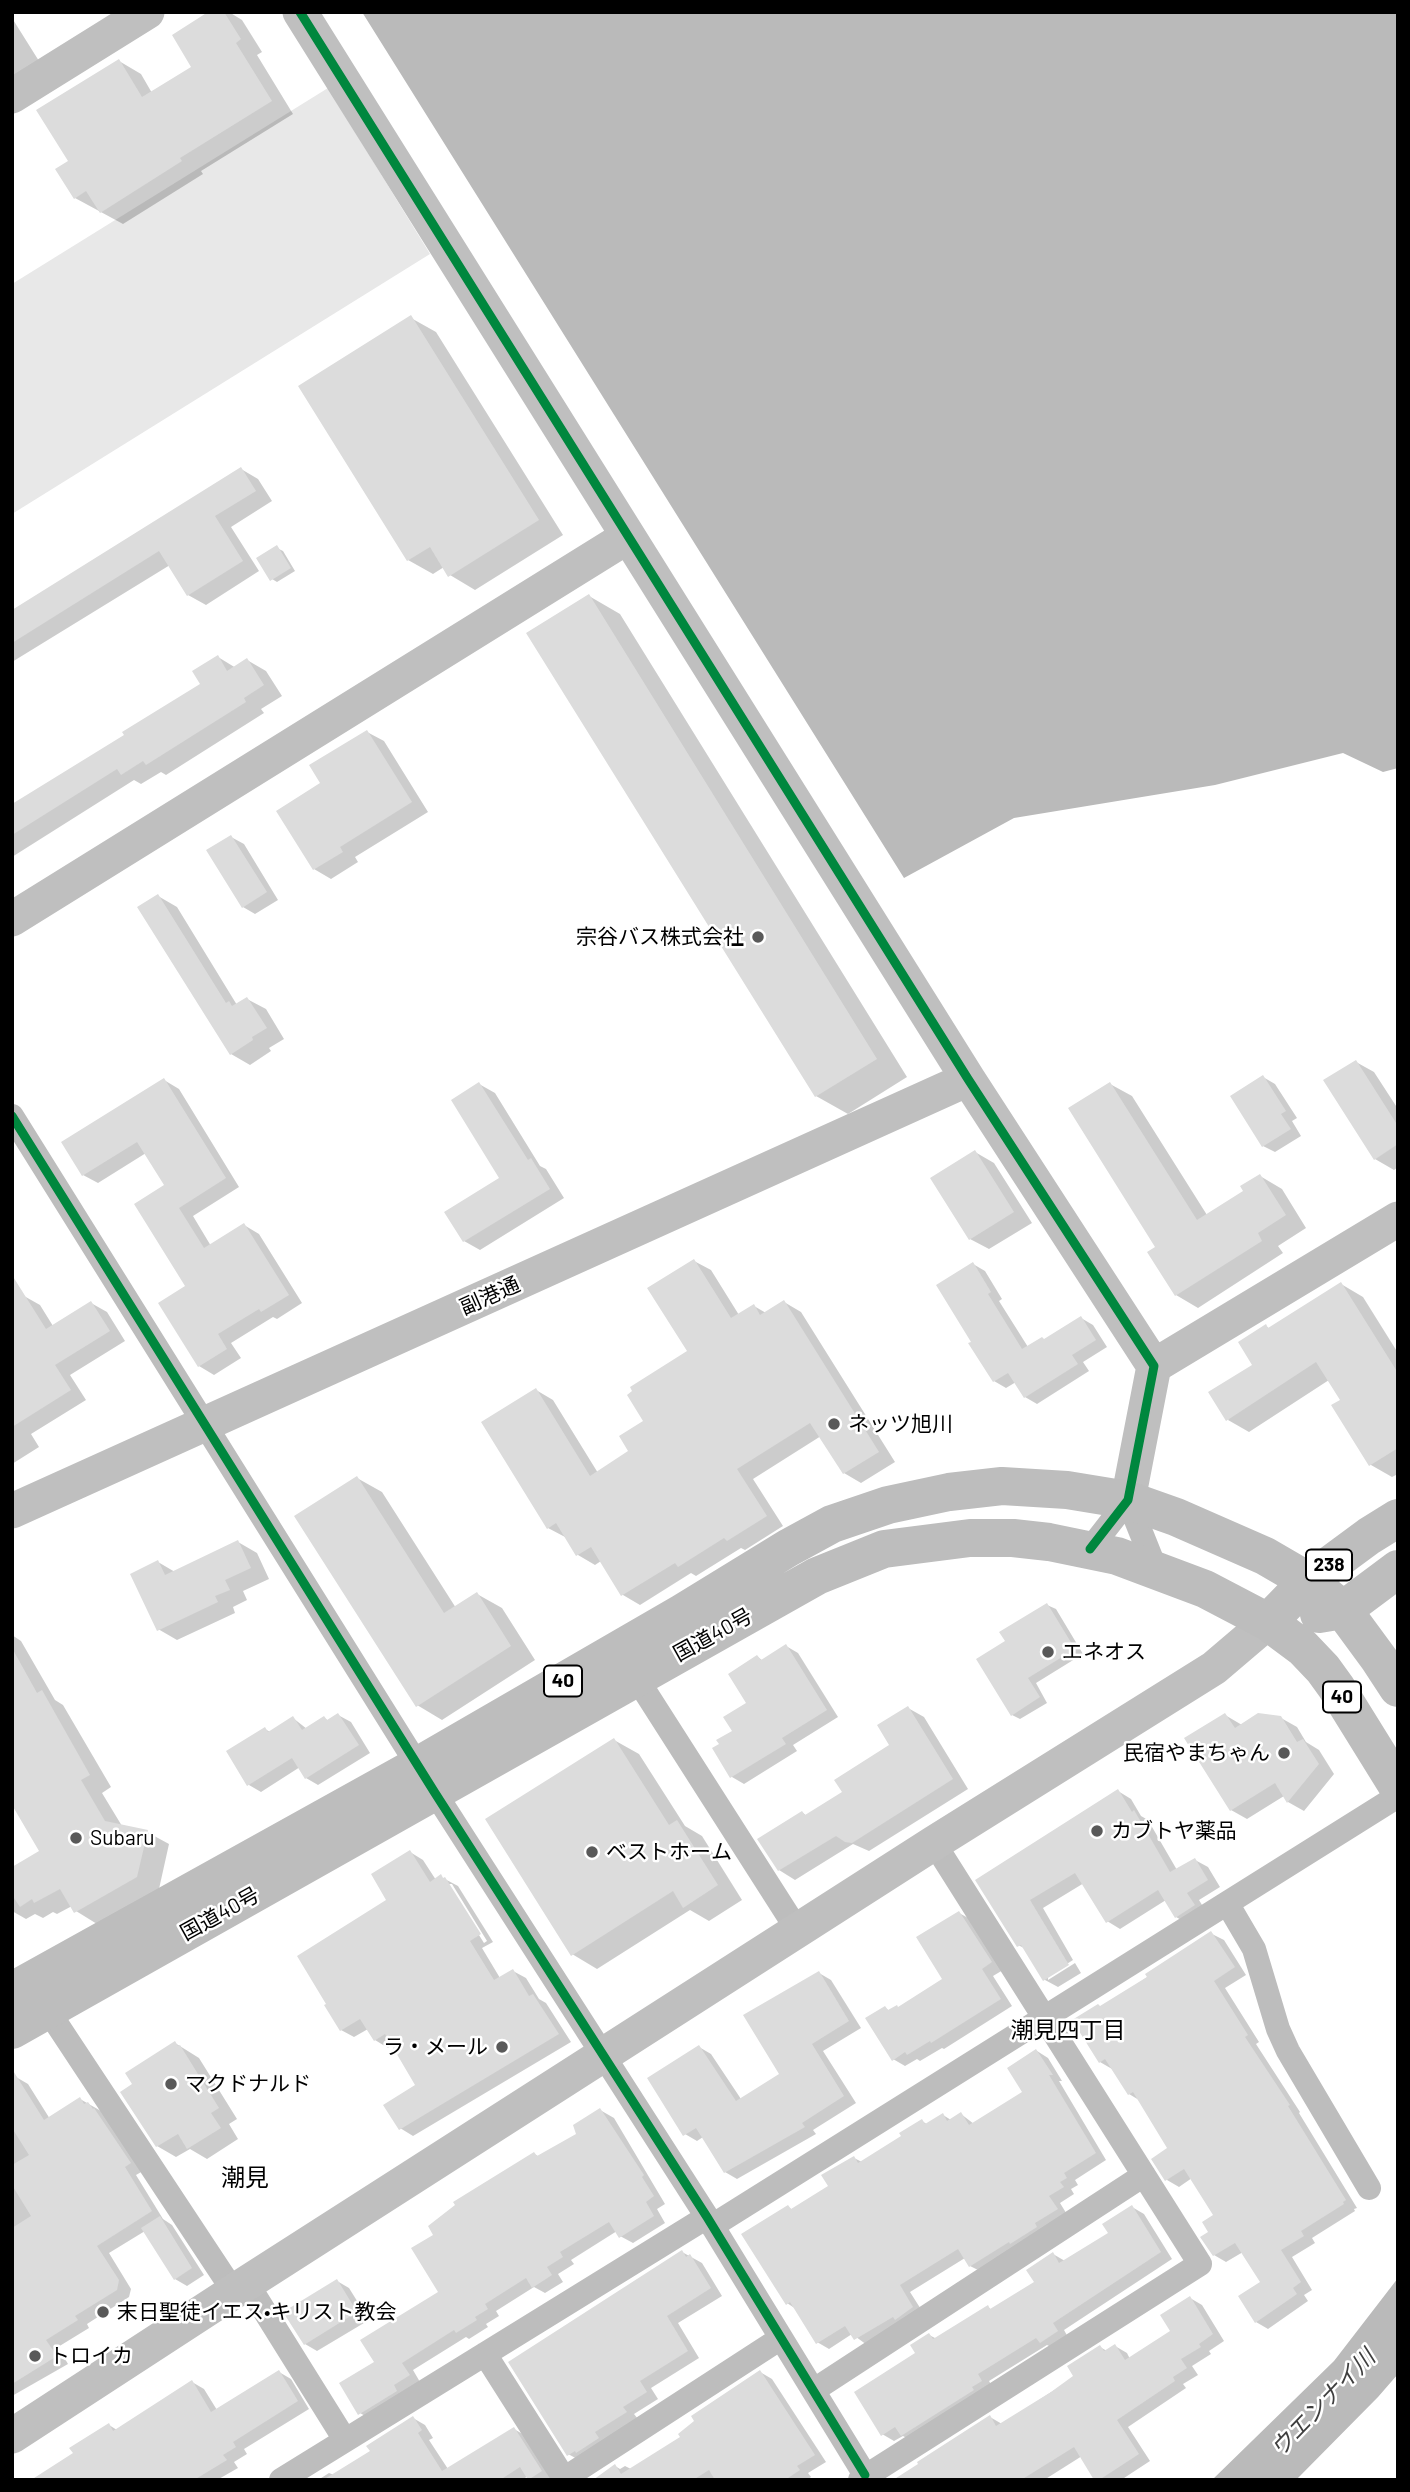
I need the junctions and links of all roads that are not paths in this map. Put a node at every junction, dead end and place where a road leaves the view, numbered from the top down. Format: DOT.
graph roads {
  1 [pos="147,12"];
  2 [pos="300,12"];
  3 [pos="12,96"];
  4 [pos="627,537"];
  5 [pos="12,919"];
  6 [pos="968,1079"];
  7 [pos="12,1116"];
  8 [pos="1398,1219"];
  9 [pos="1154,1366"];
  10 [pos="205,1425"];
  11 [pos="1128,1500"];
  12 [pos="12,1511"];
  13 [pos="1398,1518"];
  14 [pos="1090,1549"];
  15 [pos="1398,1569"];
  16 [pos="1156,1570"];
  17 [pos="1308,1581"];
  18 [pos="1343,1610"];
  19 [pos="1268,1622"];
  20 [pos="628,1663"];
  21 [pos="1398,1688"];
  22 [pos="427,1779"];
  23 [pos="1398,1787"];
  24 [pos="1398,1796"];
  25 [pos="934,1843"];
  26 [pos="1227,1903"];
  27 [pos="798,1931"];
  28 [pos="30,1995"];
  29 [pos="1044,2017"];
  30 [pos="12,2030"];
  31 [pos="603,2055"];
  32 [pos="1144,2175"];
  33 [pos="1369,2188"];
  34 [pos="710,2221"];
  35 [pos="240,2287"];
  36 [pos="781,2338"];
  37 [pos="485,2354"];
  38 [pos="814,2390"];
  39 [pos="12,2436"];
  40 [pos="345,2440"];
  41 [pos="862,2478"];
  42 [pos="284,2479"];
  43 [pos="563,2479"];
  1 -- 3 [label="street"];
  2 -- 4 [label="street"];
  4 -- 5 [label="street"];
  4 -- 6 [label="street"];
  6 -- 9 [label="street"];
  6 -- 10 [label="street, 副港通"];
  7 -- 10 [label="street"];
  8 -- 9 [label="street"];
  9 -- 11 [label="street"];
  10 -- 12 [label="street, 副港通"];
  10 -- 22 [label="street"];
  11 -- 14 [label="street"];
  11 -- 16 [label="street"];
  11 -- 17 [label="highway, 国道40号 / 40"];
  11 -- 20 [label="highway, 国道40号 / 40"];
  13 -- 17 [label="highway, 238"];
  14 -- 16 [label="highway, 国道40号 / 40"];
  14 -- 20 [label="highway, 国道40号 / 40"];
  15 -- 18 [label="highway, 238"];
  16 -- 19 [label="highway, 国道40号 / 40"];
  17 -- 18 [label="highway, 国道40号 / 40"];
  17 -- 19 [label="highway, 238"];
  18 -- 19 [label="highway, 238"];
  18 -- 21 [label="highway, 国道40号 / 40"];
  19 -- 23 [label="highway, 国道40号 / 40"];
  19 -- 25 [label="street"];
  20 -- 22 [label="highway, 国道40号 / 40"];
  20 -- 27 [label="street"];
  22 -- 28 [label="highway, 国道40号 / 40"];
  22 -- 31 [label="street"];
  24 -- 26 [label="street"];
  25 -- 27 [label="street"];
  25 -- 29 [label="street"];
  26 -- 29 [label="street"];
  26 -- 33 [label="street"];
  27 -- 31 [label="street"];
  28 -- 30 [label="highway, 国道40号 / 40"];
  28 -- 35 [label="street"];
  29 -- 32 [label="street"];
  29 -- 34 [label="street"];
  31 -- 34 [label="street"];
  31 -- 35 [label="street"];
  32 -- 38 [label="street"];
  32 -- 41 [label="street"];
  34 -- 36 [label="street"];
  34 -- 37 [label="street"];
  35 -- 39 [label="street"];
  35 -- 40 [label="street"];
  36 -- 38 [label="street"];
  36 -- 43 [label="street"];
  37 -- 40 [label="street"];
  37 -- 43 [label="street"];
  38 -- 41 [label="street"];
  40 -- 42 [label="street"];
}
